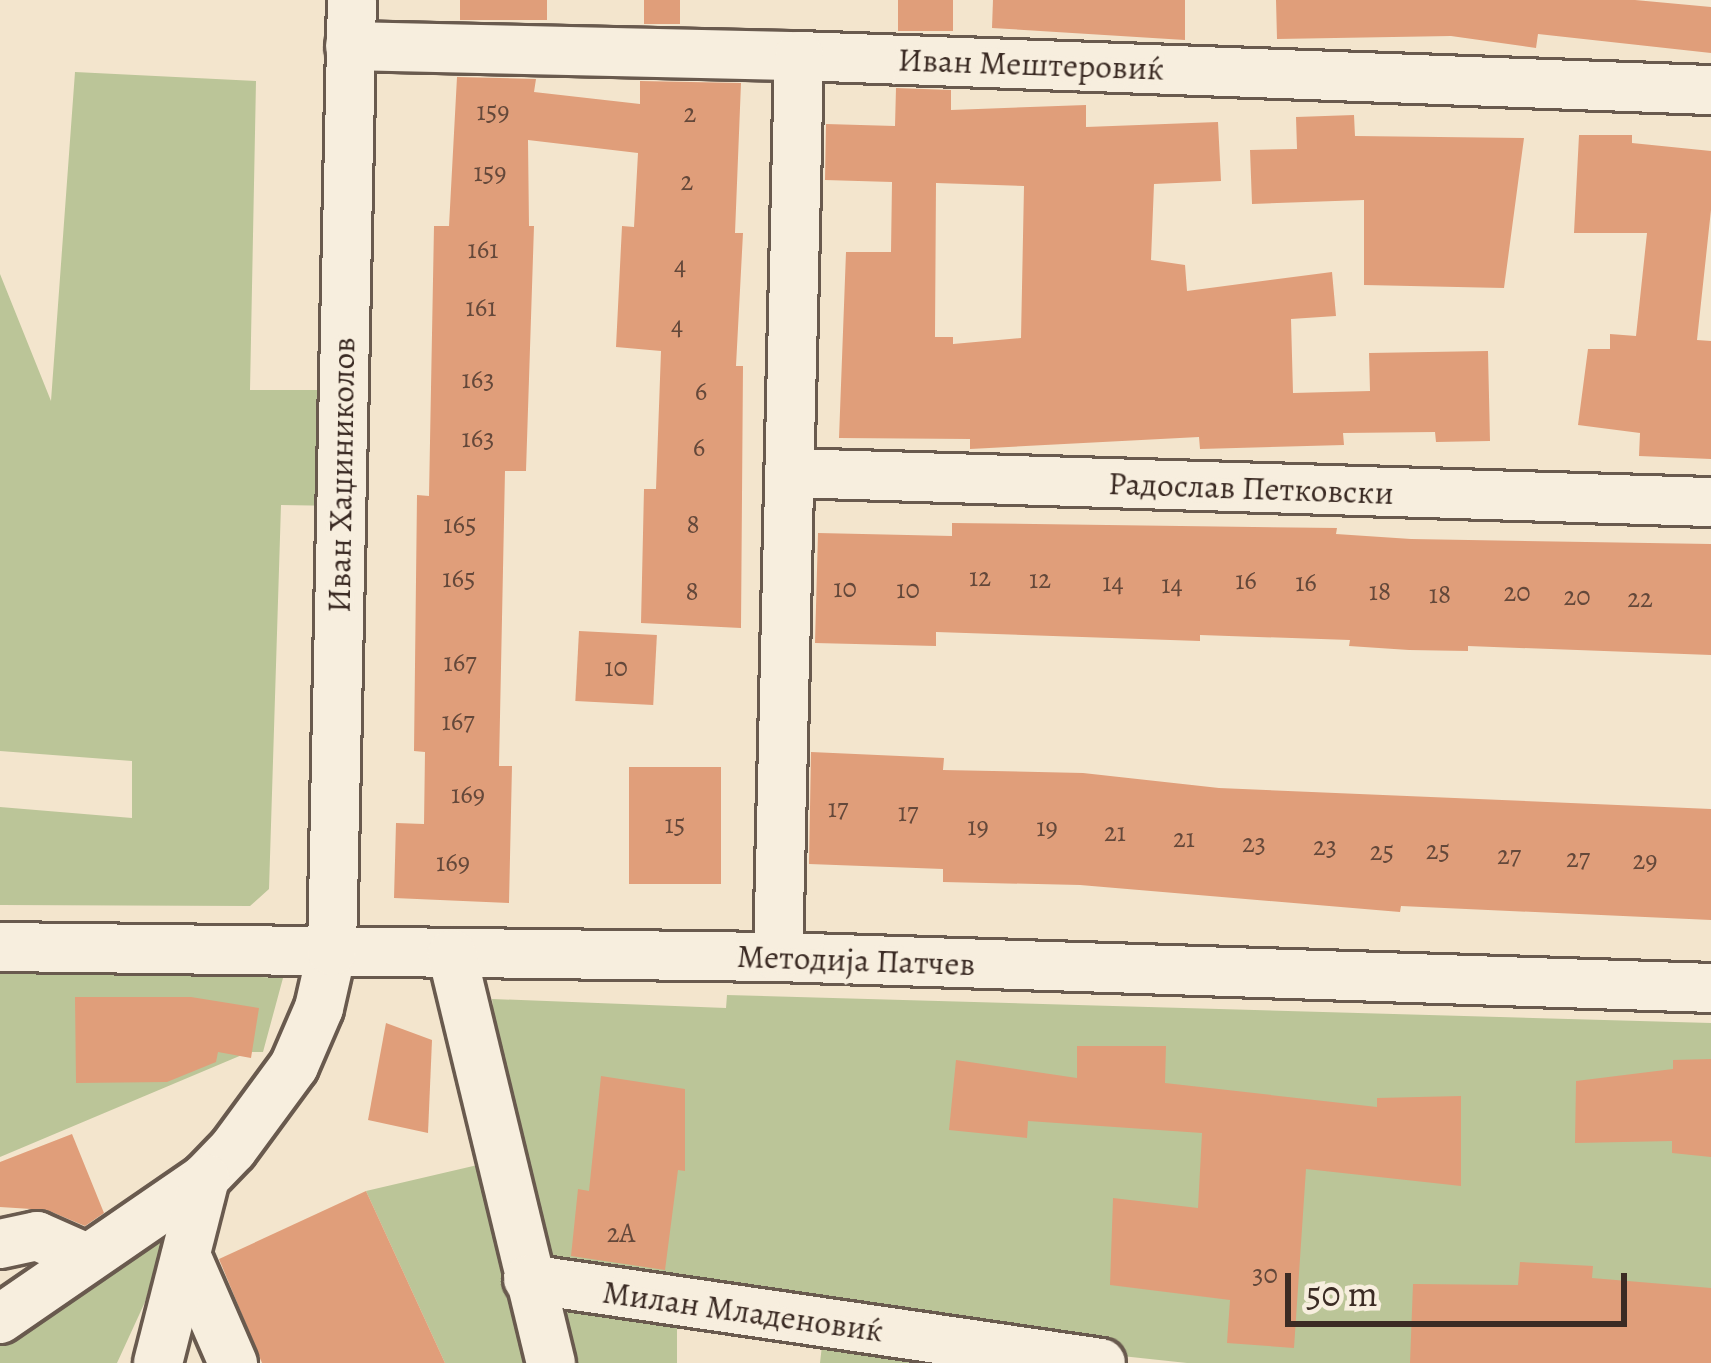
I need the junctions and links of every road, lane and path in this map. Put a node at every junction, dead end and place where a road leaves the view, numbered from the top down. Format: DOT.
graph roads {
  1 [pos="351,23"];
  2 [pos="799,56"];
  3 [pos="1711,90"];
  4 [pos="791,473"];
  5 [pos="1711,502"];
  6 [pos="0,947"];
  7 [pos="332,950"];
  8 [pos="452,954"];
  9 [pos="778,956"];
  10 [pos="1711,988"];
  11 [pos="205,1178"];
  12 [pos="0,1244"];
  13 [pos="187,1256"];
  14 [pos="87,1258"];
  15 [pos="528,1280"];
  16 [pos="0,1319"];
  17 [pos="158,1363"];
  18 [pos="233,1363"];
  19 [pos="550,1363"];
  20 [pos="1101,1363"];
  1 -- 2 [label="street, Иван Мештеровиќ"];
  1 -- 7 [label="street, Иван Хаџиниколов"];
  2 -- 3 [label="street, Иван Мештеровиќ"];
  2 -- 4 [label="street"];
  4 -- 5 [label="street, Радослав Петковски"];
  4 -- 9 [label="street"];
  6 -- 7 [label="street, Методија Патчев"];
  7 -- 8 [label="street, Методија Патчев"];
  7 -- 11 [label="street, Иван Хаџиниколов"];
  8 -- 9 [label="street, Методија Патчев"];
  8 -- 15 [label="street"];
  9 -- 10 [label="street, Методија Патчев"];
  11 -- 13 [label="street"];
  11 -- 14 [label="street"];
  12 -- 14 [label="street"];
  13 -- 17 [label="street"];
  13 -- 18 [label="street"];
  14 -- 16 [label="street"];
  15 -- 19 [label="street"];
  15 -- 20 [label="street, Милан Младеновиќ"];
}
